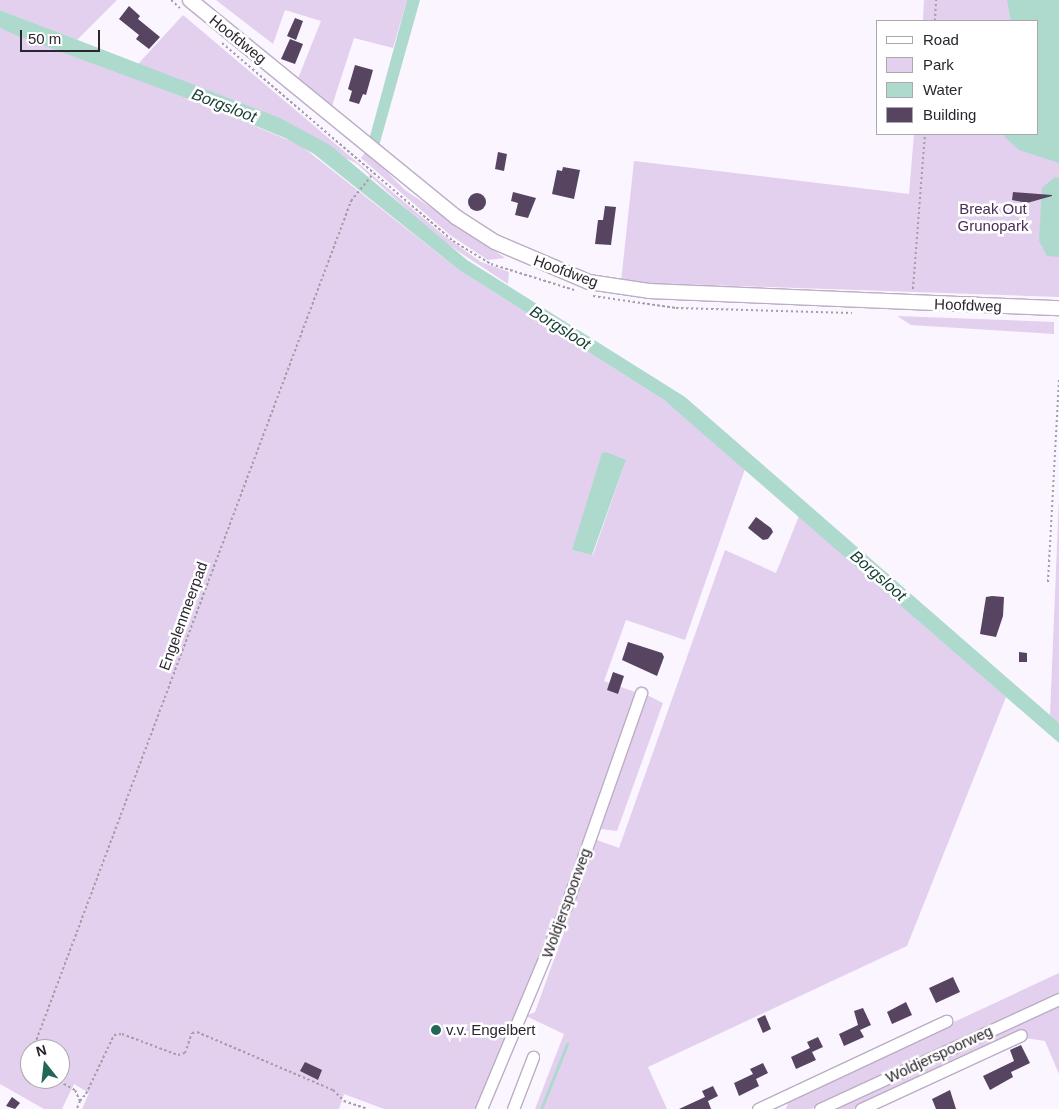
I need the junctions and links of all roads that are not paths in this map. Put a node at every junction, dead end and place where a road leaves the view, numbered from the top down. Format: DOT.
graph roads {
  1 [pos="186,4"];
  2 [pos="1059,308"];
  3 [pos="640,693"];
  4 [pos="1059,999"];
  5 [pos="946,1020"];
  6 [pos="1021,1035"];
  7 [pos="533,1057"];
  8 [pos="481,1109"];
  9 [pos="513,1109"];
  10 [pos="758,1109"];
  11 [pos="820,1109"];
  12 [pos="861,1109"];
  1 -- 2 [label="main road, Hoofdweg"];
  3 -- 8 [label="street, Woldjerspoorweg"];
  4 -- 11 [label="street, Woldjerspoorweg"];
  5 -- 10 [label="street, Woldjerspoorweg"];
  6 -- 12 [label="street, Woldjerspoorweg"];
  7 -- 9 [label="street"];
}
